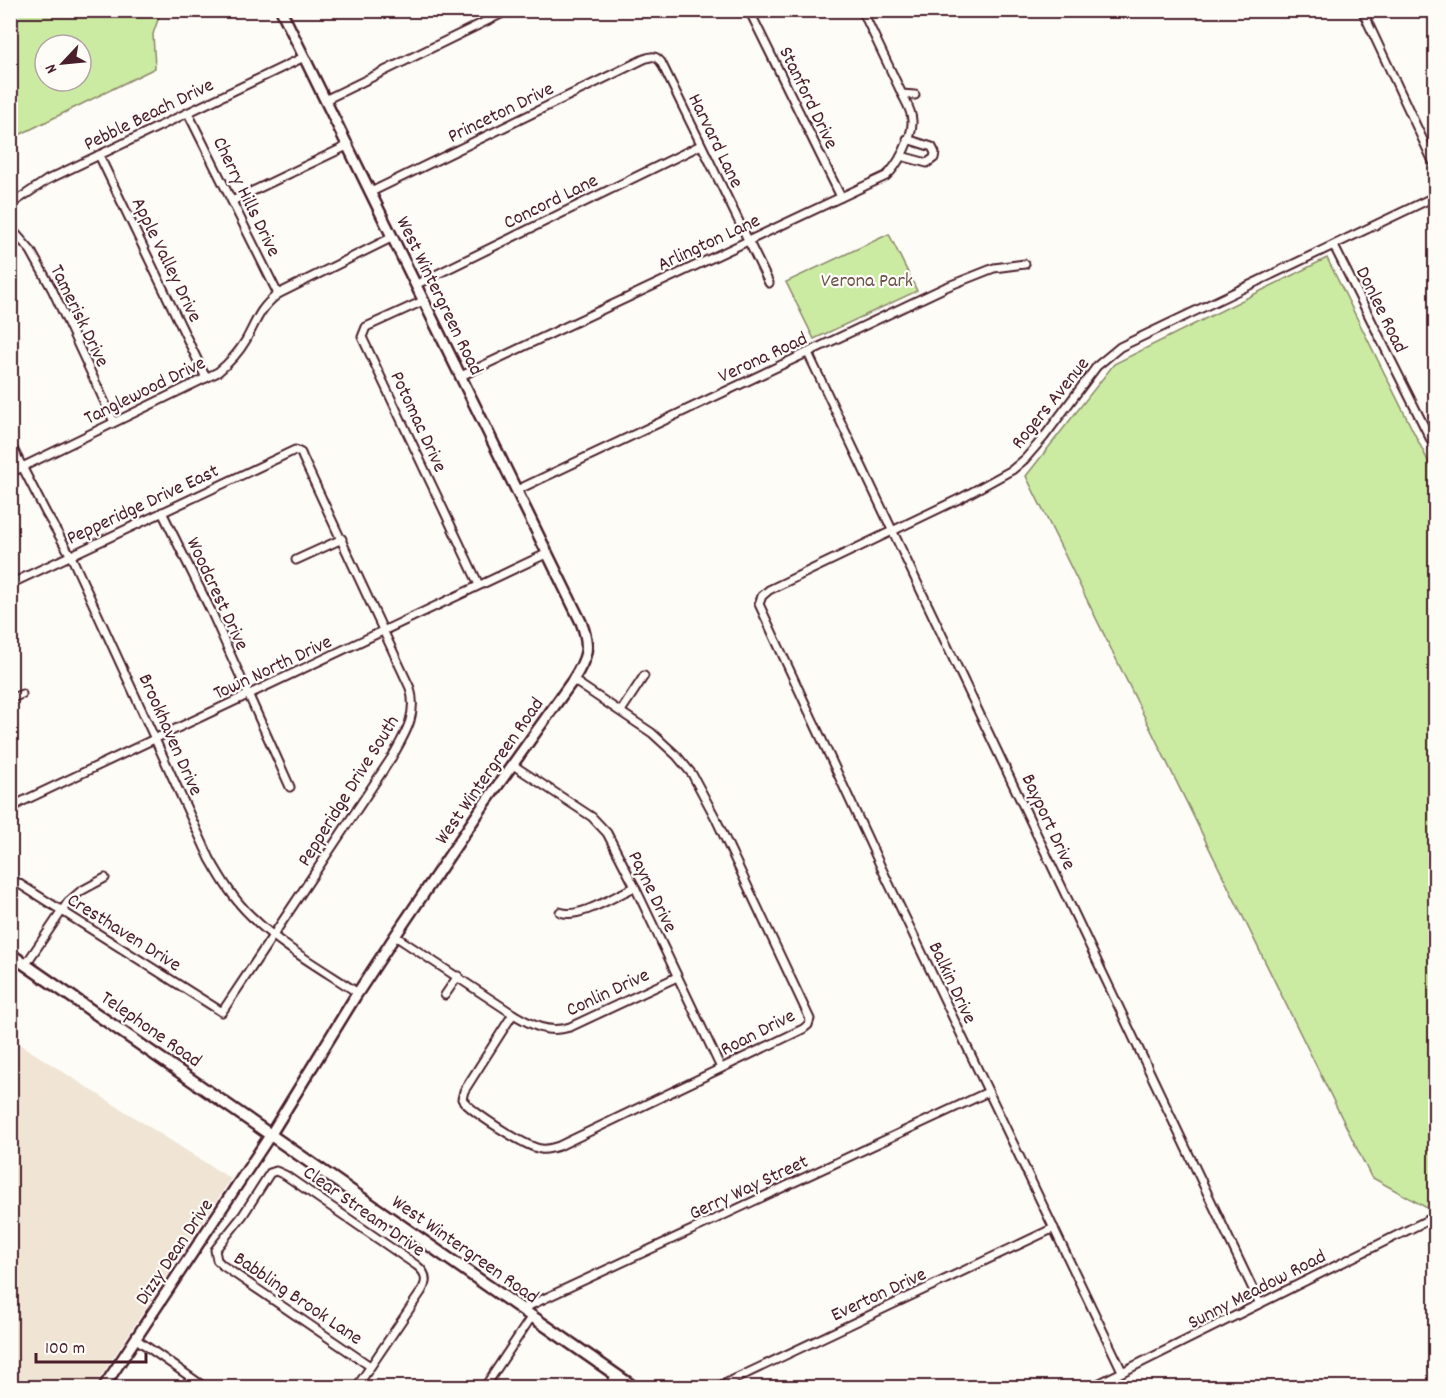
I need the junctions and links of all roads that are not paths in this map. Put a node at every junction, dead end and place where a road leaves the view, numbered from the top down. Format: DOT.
graph roads {
  1 [pos="281,10"];
  2 [pos="509,10"];
  3 [pos="749,10"];
  4 [pos="862,10"];
  5 [pos="1362,10"];
  6 [pos="304,57"];
  7 [pos="644,59"];
  8 [pos="902,94"];
  9 [pos="915,95"];
  10 [pos="325,100"];
  11 [pos="188,113"];
  12 [pos="907,139"];
  13 [pos="700,145"];
  14 [pos="349,146"];
  15 [pos="99,155"];
  16 [pos="901,156"];
  17 [pos="1436,168"];
  18 [pos="371,192"];
  19 [pos="1436,196"];
  20 [pos="841,197"];
  21 [pos="232,201"];
  22 [pos="10,205"];
  23 [pos="10,227"];
  24 [pos="393,237"];
  25 [pos="747,240"];
  26 [pos="1334,246"];
  27 [pos="1025,264"];
  28 [pos="769,283"];
  29 [pos="415,285"];
  30 [pos="278,294"];
  31 [pos="423,301"];
  32 [pos="808,353"];
  33 [pos="461,376"];
  34 [pos="206,378"];
  35 [pos="114,422"];
  36 [pos="10,443"];
  37 [pos="1436,450"];
  38 [pos="288,452"];
  39 [pos="22,466"];
  40 [pos="10,473"];
  41 [pos="517,490"];
  42 [pos="162,512"];
  43 [pos="893,530"];
  44 [pos="342,539"];
  45 [pos="548,553"];
  46 [pos="71,555"];
  47 [pos="296,560"];
  48 [pos="10,584"];
  49 [pos="479,585"];
  50 [pos="759,604"];
  51 [pos="384,631"];
  52 [pos="644,676"];
  53 [pos="573,680"];
  54 [pos="22,694"];
  55 [pos="248,695"];
  56 [pos="10,699"];
  57 [pos="621,711"];
  58 [pos="155,739"];
  59 [pos="513,765"];
  60 [pos="290,787"];
  61 [pos="10,810"];
  62 [pos="10,878"];
  63 [pos="105,878"];
  64 [pos="635,887"];
  65 [pos="61,910"];
  66 [pos="560,912"];
  67 [pos="274,936"];
  68 [pos="395,936"];
  69 [pos="10,954"];
  70 [pos="26,964"];
  71 [pos="458,976"];
  72 [pos="677,977"];
  73 [pos="358,993"];
  74 [pos="445,995"];
  75 [pos="222,1012"];
  76 [pos="513,1014"];
  77 [pos="721,1068"];
  78 [pos="988,1092"];
  79 [pos="271,1134"];
  80 [pos="1436,1216"];
  81 [pos="1054,1228"];
  82 [pos="215,1251"];
  83 [pos="1260,1304"];
  84 [pos="522,1309"];
  85 [pos="532,1317"];
  86 [pos="136,1339"];
  87 [pos="370,1366"];
  88 [pos="1122,1371"];
  89 [pos="616,1375"];
  90 [pos="103,1388"];
  91 [pos="207,1388"];
  92 [pos="356,1388"];
  93 [pos="484,1388"];
  94 [pos="608,1388"];
  95 [pos="635,1388"];
  96 [pos="716,1388"];
  97 [pos="1090,1388"];
  1 -- 6 [label="street, West Wintergreen Road"];
  2 -- 10 [label="street"];
  3 -- 20 [label="street, Stanford Drive"];
  4 -- 8 [label="street, Arlington Lane"];
  5 -- 17 [label="street"];
  6 -- 10 [label="street, West Wintergreen Road"];
  6 -- 11 [label="street, Pebble Beach Drive"];
  7 -- 13 [label="street, Harvard Lane"];
  7 -- 18 [label="street, Princeton Drive"];
  8 -- 9 [label="street"];
  8 -- 12 [label="street, Arlington Lane"];
  10 -- 14 [label="street, West Wintergreen Road"];
  11 -- 15 [label="street, Pebble Beach Drive"];
  11 -- 21 [label="street, Cherry Hills Drive"];
  12 -- 16 [label="street, Arlington Lane"];
  12 -- 16 [label="street"];
  13 -- 25 [label="street, Harvard Lane"];
  13 -- 29 [label="street, Concord Lane"];
  14 -- 18 [label="street, West Wintergreen Road"];
  14 -- 21 [label="street"];
  15 -- 22 [label="street, Pebble Beach Drive"];
  15 -- 34 [label="street, Apple Valley Drive"];
  16 -- 20 [label="street, Arlington Lane"];
  18 -- 24 [label="street, West Wintergreen Road"];
  19 -- 26 [label="street, Rogers Avenue"];
  20 -- 25 [label="street, Arlington Lane"];
  21 -- 30 [label="street, Cherry Hills Drive"];
  23 -- 35 [label="street, Tamerisk Drive"];
  24 -- 29 [label="street, West Wintergreen Road"];
  24 -- 30 [label="street, Tanglewood Drive"];
  25 -- 28 [label="street, Harvard Lane"];
  25 -- 33 [label="street, Arlington Lane"];
  26 -- 37 [label="street, Donlee Road"];
  26 -- 43 [label="street, Rogers Avenue"];
  27 -- 32 [label="street, Verona Road"];
  29 -- 31 [label="street, West Wintergreen Road"];
  30 -- 34 [label="street, Tanglewood Drive"];
  31 -- 33 [label="street, West Wintergreen Road"];
  31 -- 49 [label="street, Potomac Drive"];
  32 -- 41 [label="street, Verona Road"];
  32 -- 43 [label="street, Bayport Drive"];
  33 -- 41 [label="street, West Wintergreen Road"];
  34 -- 35 [label="street, Tanglewood Drive"];
  35 -- 39 [label="street, Tanglewood Drive"];
  36 -- 39 [label="street, Brookhaven Drive"];
  38 -- 42 [label="street, Pepperidge Drive East"];
  38 -- 44 [label="street, Pepperidge Drive South"];
  39 -- 40 [label="street, Tanglewood Drive"];
  39 -- 46 [label="street, Brookhaven Drive"];
  41 -- 45 [label="street, West Wintergreen Road"];
  42 -- 46 [label="street, Pepperidge Drive East"];
  42 -- 55 [label="street, Woodcrest Drive"];
  43 -- 50 [label="street, Rogers Avenue"];
  43 -- 83 [label="street, Bayport Drive"];
  44 -- 47 [label="street"];
  44 -- 51 [label="street, Pepperidge Drive South"];
  45 -- 49 [label="street, Town North Drive"];
  45 -- 53 [label="street, West Wintergreen Road"];
  46 -- 48 [label="street, Pepperidge Drive East"];
  46 -- 58 [label="street, Brookhaven Drive"];
  49 -- 51 [label="street, Town North Drive"];
  50 -- 78 [label="street, Balkin Drive"];
  51 -- 55 [label="street, Town North Drive"];
  51 -- 67 [label="street, Pepperidge Drive South"];
  52 -- 57 [label="street"];
  53 -- 57 [label="street, Roan Drive"];
  53 -- 59 [label="street, West Wintergreen Road"];
  54 -- 56 [label="street"];
  55 -- 58 [label="street, Town North Drive"];
  55 -- 60 [label="street, Woodcrest Drive"];
  57 -- 77 [label="street, Roan Drive"];
  58 -- 61 [label="street, Town North Drive"];
  58 -- 67 [label="street, Brookhaven Drive"];
  59 -- 64 [label="street, Payne Drive"];
  59 -- 68 [label="street, West Wintergreen Road"];
  62 -- 65 [label="street, Cresthaven Drive"];
  63 -- 65 [label="street"];
  64 -- 66 [label="street"];
  64 -- 72 [label="street, Payne Drive"];
  65 -- 70 [label="street"];
  65 -- 75 [label="street, Cresthaven Drive"];
  67 -- 73 [label="street, Brookhaven Drive"];
  67 -- 75 [label="street, Pepperidge Drive South"];
  68 -- 71 [label="street, Conlin Drive"];
  68 -- 73 [label="street, West Wintergreen Road"];
  69 -- 70 [label="main road, Telephone Road"];
  70 -- 79 [label="main road, Telephone Road"];
  71 -- 74 [label="street"];
  71 -- 76 [label="street, Conlin Drive"];
  72 -- 76 [label="street, Conlin Drive"];
  72 -- 77 [label="street, Payne Drive"];
  73 -- 79 [label="street, West Wintergreen Road"];
  76 -- 77 [label="street, Roan Drive"];
  78 -- 81 [label="street, Balkin Drive"];
  78 -- 84 [label="street, Gerry Way Street"];
  79 -- 84 [label="main road, West Wintergreen Road"];
  79 -- 86 [label="street, Dizzy Dean Drive"];
  80 -- 83 [label="street, Sunny Meadow Road"];
  81 -- 88 [label="street, Balkin Drive"];
  81 -- 96 [label="street, Everton Drive"];
  82 -- 87 [label="street, Babbling Brook Lane"];
  82 -- 87 [label="street, Clear Stream Drive"];
  83 -- 88 [label="street, Sunny Meadow Road"];
  84 -- 85 [label="main road, West Wintergreen Road"];
  85 -- 89 [label="main road, West Wintergreen Road"];
  85 -- 93 [label="street"];
  86 -- 90 [label="street, Dizzy Dean Drive"];
  86 -- 91 [label="street"];
  87 -- 92 [label="street"];
  88 -- 97 [label="street, Sunny Meadow Road"];
  89 -- 94 [label="street"];
  89 -- 95 [label="main road, West Wintergreen Road"];
}
